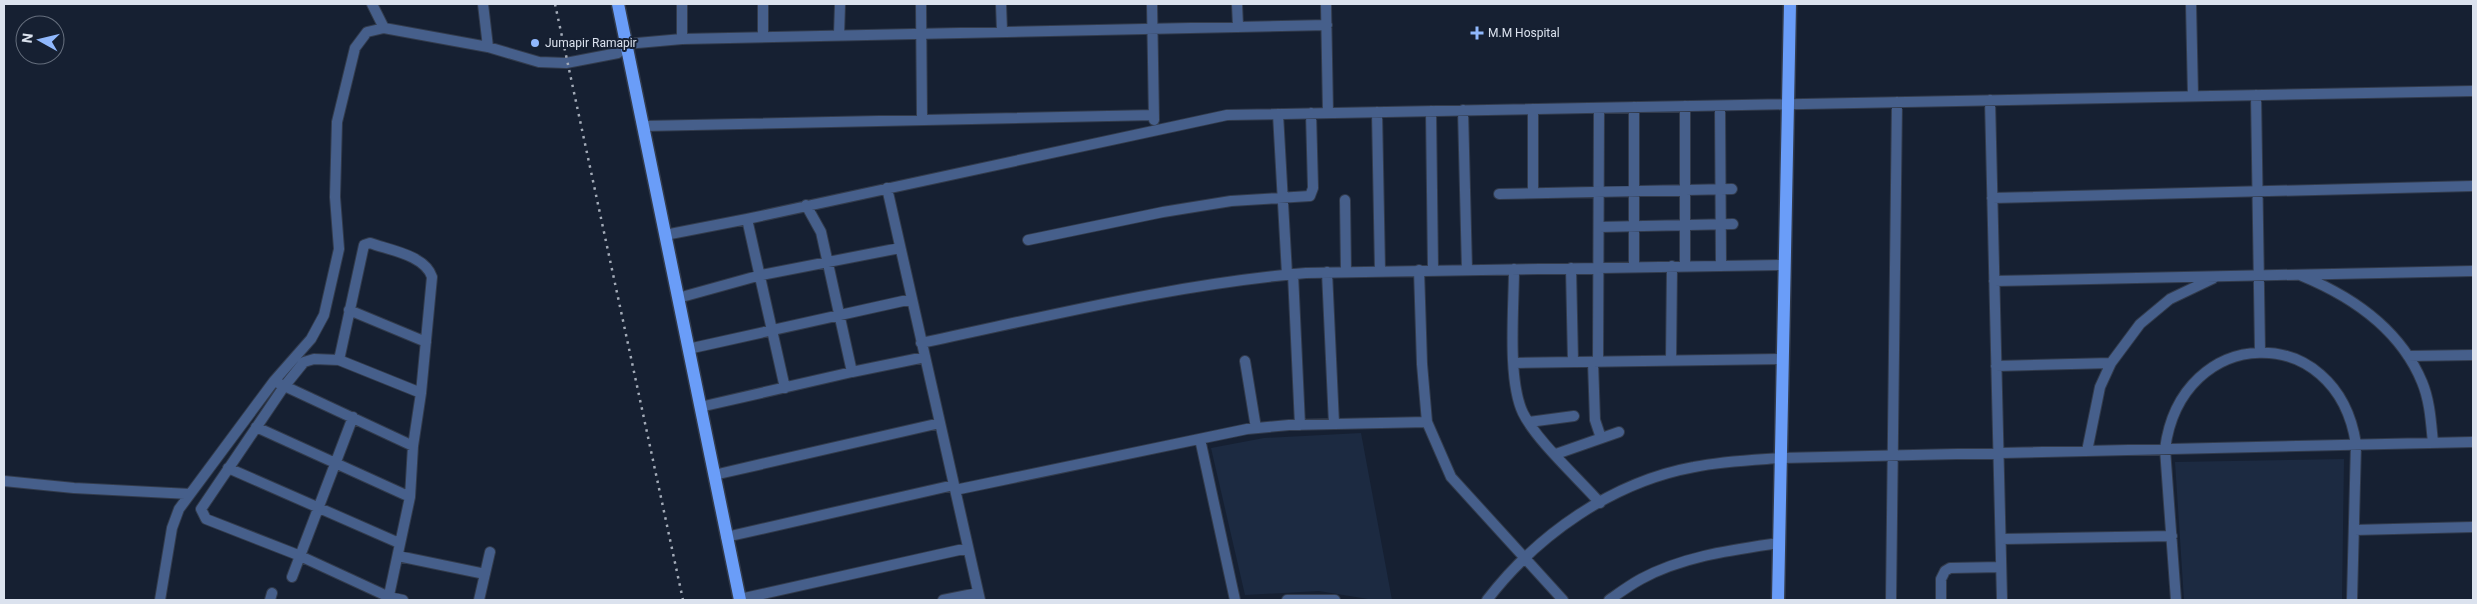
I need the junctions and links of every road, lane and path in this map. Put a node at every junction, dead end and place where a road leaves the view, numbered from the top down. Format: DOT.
graph roads {
  1 [pos="372,4"];
  2 [pos="483,4"];
  3 [pos="618,4"];
  4 [pos="682,4"];
  5 [pos="764,4"];
  6 [pos="840,4"];
  7 [pos="921,4"];
  8 [pos="1000,4"];
  9 [pos="1152,4"];
  10 [pos="1237,4"];
  11 [pos="1326,4"];
  12 [pos="1790,4"];
  13 [pos="1797,4"];
  14 [pos="2191,4"];
  15 [pos="1327,25"];
  16 [pos="1238,26"];
  17 [pos="384,28"];
  18 [pos="1152,28"];
  19 [pos="1002,31"];
  20 [pos="921,32"];
  21 [pos="839,36"];
  22 [pos="763,37"];
  23 [pos="682,39"];
  24 [pos="626,44"];
  25 [pos="488,47"];
  26 [pos="2473,91"];
  27 [pos="2256,95"];
  28 [pos="2193,96"];
  29 [pos="1990,100"];
  30 [pos="1897,102"];
  31 [pos="1792,104"];
  32 [pos="1685,106"];
  33 [pos="1720,106"];
  34 [pos="1634,107"];
  35 [pos="1599,108"];
  36 [pos="1533,109"];
  37 [pos="1463,110"];
  38 [pos="1431,111"];
  39 [pos="1377,112"];
  40 [pos="1311,113"];
  41 [pos="1328,113"];
  42 [pos="1278,114"];
  43 [pos="1154,115"];
  44 [pos="922,120"];
  45 [pos="644,126"];
  46 [pos="1154,130"];
  47 [pos="2473,186"];
  48 [pos="886,188"];
  49 [pos="1732,189"];
  50 [pos="1685,190"];
  51 [pos="1721,190"];
  52 [pos="1634,191"];
  53 [pos="2258,191"];
  54 [pos="1599,192"];
  55 [pos="1533,193"];
  56 [pos="1499,194"];
  57 [pos="1283,197"];
  58 [pos="1992,198"];
  59 [pos="1345,200"];
  60 [pos="806,205"];
  61 [pos="747,220"];
  62 [pos="1721,224"];
  63 [pos="1733,224"];
  64 [pos="1685,225"];
  65 [pos="1634,226"];
  66 [pos="1599,227"];
  67 [pos="665,235"];
  68 [pos="1028,240"];
  69 [pos="900,248"];
  70 [pos="828,264"];
  71 [pos="1785,265"];
  72 [pos="1672,266"];
  73 [pos="1684,266"];
  74 [pos="1721,266"];
  75 [pos="1634,267"];
  76 [pos="1571,268"];
  77 [pos="1599,268"];
  78 [pos="1514,269"];
  79 [pos="1419,270"];
  80 [pos="1433,270"];
  81 [pos="1467,270"];
  82 [pos="2473,270"];
  83 [pos="1380,271"];
  84 [pos="1327,272"];
  85 [pos="1346,272"];
  86 [pos="1290,274"];
  87 [pos="2297,274"];
  88 [pos="761,275"];
  89 [pos="2259,275"];
  90 [pos="2217,276"];
  91 [pos="1994,281"];
  92 [pos="678,298"];
  93 [pos="912,299"];
  94 [pos="349,310"];
  95 [pos="838,316"];
  96 [pos="771,329"];
  97 [pos="426,342"];
  98 [pos="921,343"];
  99 [pos="688,349"];
  100 [pos="2260,352"];
  101 [pos="2473,355"];
  102 [pos="2408,356"];
  103 [pos="925,357"];
  104 [pos="1783,359"];
  105 [pos="340,360"];
  106 [pos="1245,361"];
  107 [pos="1671,361"];
  108 [pos="1573,362"];
  109 [pos="1596,362"];
  110 [pos="1514,363"];
  111 [pos="2111,364"];
  112 [pos="1996,366"];
  113 [pos="852,372"];
  114 [pos="274,380"];
  115 [pos="283,388"];
  116 [pos="785,388"];
  117 [pos="421,393"];
  118 [pos="700,407"];
  119 [pos="1574,416"];
  120 [pos="353,417"];
  121 [pos="1427,422"];
  122 [pos="1529,422"];
  123 [pos="940,423"];
  124 [pos="1334,424"];
  125 [pos="1300,425"];
  126 [pos="256,427"];
  127 [pos="1256,428"];
  128 [pos="1618,432"];
  129 [pos="1601,438"];
  130 [pos="1200,439"];
  131 [pos="2473,442"];
  132 [pos="2432,443"];
  133 [pos="2356,444"];
  134 [pos="413,446"];
  135 [pos="2165,449"];
  136 [pos="2087,450"];
  137 [pos="1999,453"];
  138 [pos="1556,454"];
  139 [pos="1892,455"];
  140 [pos="1784,458"];
  141 [pos="334,463"];
  142 [pos="228,468"];
  143 [pos="714,475"];
  144 [pos="4,480"];
  145 [pos="954,488"];
  146 [pos="190,494"];
  147 [pos="410,496"];
  148 [pos="1600,503"];
  149 [pos="317,508"];
  150 [pos="2473,528"];
  151 [pos="2354,530"];
  152 [pos="2172,536"];
  153 [pos="726,537"];
  154 [pos="2001,539"];
  155 [pos="399,543"];
  156 [pos="1779,543"];
  157 [pos="968,548"];
  158 [pos="490,552"];
  159 [pos="298,555"];
  160 [pos="398,556"];
  161 [pos="1523,559"];
  162 [pos="2001,567"];
  163 [pos="485,574"];
  164 [pos="292,577"];
  165 [pos="979,596"];
  166 [pos="389,598"];
  167 [pos="160,600"];
  168 [pos="404,600"];
  169 [pos="479,600"];
  170 [pos="740,600"];
  171 [pos="943,600"];
  172 [pos="1235,600"];
  173 [pos="1287,600"];
  174 [pos="1335,600"];
  175 [pos="1487,600"];
  176 [pos="1563,600"];
  177 [pos="1609,600"];
  178 [pos="1778,600"];
  179 [pos="1785,600"];
  180 [pos="1891,600"];
  181 [pos="1941,600"];
  182 [pos="2002,600"];
  183 [pos="2176,600"];
  184 [pos="2352,600"];
  1 -- 17 [label="street"];
  2 -- 25 [label="street"];
  3 -- 24 [label="main road"];
  4 -- 23 [label="street"];
  5 -- 22 [label="street"];
  6 -- 21 [label="street"];
  7 -- 20 [label="street"];
  8 -- 19 [label="street"];
  9 -- 18 [label="street"];
  10 -- 16 [label="street"];
  11 -- 15 [label="street"];
  12 -- 31 [label="main road"];
  13 -- 31 [label="main road"];
  14 -- 28 [label="street"];
  15 -- 16 [label="street"];
  15 -- 41 [label="street"];
  16 -- 18 [label="street"];
  17 -- 25 [label="street"];
  17 -- 114 [label="street"];
  18 -- 19 [label="street"];
  18 -- 43 [label="street"];
  19 -- 20 [label="street"];
  20 -- 21 [label="street"];
  20 -- 44 [label="street"];
  21 -- 22 [label="street"];
  22 -- 23 [label="street"];
  23 -- 24 [label="street"];
  24 -- 25 [label="street"];
  24 -- 45 [label="main road"];
  26 -- 27 [label="street"];
  27 -- 28 [label="street"];
  27 -- 53 [label="street"];
  28 -- 29 [label="street"];
  29 -- 30 [label="street"];
  29 -- 58 [label="street"];
  30 -- 31 [label="street"];
  30 -- 139 [label="street"];
  31 -- 33 [label="street"];
  31 -- 71 [label="main road"];
  31 -- 140 [label="main road"];
  32 -- 33 [label="street"];
  32 -- 34 [label="street"];
  32 -- 50 [label="street"];
  33 -- 51 [label="street"];
  34 -- 35 [label="street"];
  34 -- 52 [label="street"];
  35 -- 36 [label="street"];
  35 -- 54 [label="street"];
  36 -- 37 [label="street"];
  36 -- 55 [label="street"];
  37 -- 38 [label="street"];
  37 -- 81 [label="street"];
  38 -- 39 [label="street"];
  38 -- 80 [label="street"];
  39 -- 41 [label="street"];
  39 -- 83 [label="street"];
  40 -- 41 [label="street"];
  40 -- 42 [label="street"];
  40 -- 57 [label="street"];
  42 -- 46 [label="street"];
  42 -- 57 [label="street"];
  43 -- 44 [label="street"];
  43 -- 46 [label="street"];
  44 -- 45 [label="street"];
  45 -- 67 [label="main road"];
  46 -- 48 [label="street"];
  47 -- 53 [label="street"];
  48 -- 60 [label="street"];
  48 -- 69 [label="street"];
  49 -- 51 [label="street"];
  50 -- 51 [label="street"];
  50 -- 52 [label="street"];
  50 -- 64 [label="street"];
  51 -- 62 [label="street"];
  52 -- 54 [label="street"];
  52 -- 65 [label="street"];
  53 -- 58 [label="street"];
  53 -- 89 [label="street"];
  54 -- 55 [label="street"];
  54 -- 66 [label="street"];
  55 -- 56 [label="street"];
  57 -- 68 [label="street"];
  57 -- 86 [label="street"];
  58 -- 91 [label="street"];
  59 -- 85 [label="street"];
  60 -- 61 [label="street"];
  60 -- 70 [label="street"];
  61 -- 67 [label="street"];
  61 -- 88 [label="street"];
  62 -- 63 [label="street"];
  62 -- 64 [label="street"];
  62 -- 74 [label="street"];
  64 -- 65 [label="street"];
  64 -- 73 [label="street"];
  65 -- 66 [label="street"];
  65 -- 75 [label="street"];
  66 -- 77 [label="street"];
  67 -- 92 [label="main road"];
  69 -- 70 [label="street"];
  69 -- 93 [label="street"];
  70 -- 88 [label="street"];
  70 -- 95 [label="street"];
  71 -- 74 [label="street"];
  71 -- 104 [label="main road"];
  72 -- 73 [label="street"];
  72 -- 75 [label="street"];
  72 -- 107 [label="street"];
  73 -- 74 [label="street"];
  75 -- 77 [label="street"];
  76 -- 77 [label="street"];
  76 -- 78 [label="street"];
  76 -- 108 [label="street"];
  77 -- 109 [label="street"];
  78 -- 81 [label="street"];
  78 -- 110 [label="street"];
  79 -- 80 [label="street"];
  79 -- 83 [label="street"];
  79 -- 121 [label="street"];
  80 -- 81 [label="street"];
  82 -- 87 [label="street"];
  83 -- 85 [label="street"];
  84 -- 85 [label="street"];
  84 -- 86 [label="street"];
  84 -- 124 [label="street"];
  86 -- 98 [label="street"];
  86 -- 125 [label="street"];
  87 -- 89 [label="street"];
  87 -- 102 [label="street"];
  88 -- 92 [label="street"];
  88 -- 96 [label="street"];
  89 -- 90 [label="street"];
  89 -- 100 [label="street"];
  90 -- 91 [label="street"];
  90 -- 111 [label="street"];
  91 -- 112 [label="street"];
  92 -- 99 [label="main road"];
  93 -- 95 [label="street"];
  93 -- 98 [label="street"];
  94 -- 97 [label="street"];
  94 -- 97 [label="street"];
  94 -- 105 [label="street"];
  95 -- 96 [label="street"];
  95 -- 113 [label="street"];
  96 -- 99 [label="street"];
  96 -- 116 [label="street"];
  97 -- 117 [label="street"];
  98 -- 103 [label="street"];
  99 -- 118 [label="main road"];
  100 -- 133 [label="street"];
  100 -- 135 [label="street"];
  101 -- 102 [label="street"];
  102 -- 132 [label="street"];
  103 -- 113 [label="street"];
  103 -- 123 [label="street"];
  104 -- 107 [label="street"];
  104 -- 140 [label="main road"];
  105 -- 115 [label="street"];
  105 -- 117 [label="street"];
  106 -- 127 [label="street"];
  107 -- 109 [label="street"];
  108 -- 109 [label="street"];
  108 -- 110 [label="street"];
  109 -- 129 [label="street"];
  110 -- 122 [label="street"];
  111 -- 112 [label="street"];
  111 -- 136 [label="street"];
  112 -- 137 [label="street"];
  113 -- 116 [label="street"];
  114 -- 115 [label="street"];
  114 -- 146 [label="street"];
  115 -- 120 [label="street"];
  115 -- 126 [label="street"];
  116 -- 118 [label="street"];
  117 -- 134 [label="street"];
  118 -- 143 [label="main road"];
  119 -- 122 [label="street"];
  120 -- 134 [label="street"];
  120 -- 141 [label="street"];
  121 -- 124 [label="street"];
  121 -- 161 [label="street"];
  122 -- 138 [label="street"];
  123 -- 143 [label="street"];
  123 -- 145 [label="street"];
  124 -- 125 [label="street"];
  125 -- 127 [label="street"];
  126 -- 141 [label="street"];
  126 -- 142 [label="street"];
  127 -- 130 [label="street"];
  128 -- 129 [label="street"];
  129 -- 138 [label="street"];
  130 -- 145 [label="street"];
  130 -- 172 [label="street"];
  131 -- 132 [label="street"];
  132 -- 133 [label="street"];
  133 -- 135 [label="street"];
  133 -- 151 [label="street"];
  134 -- 147 [label="street"];
  135 -- 136 [label="street"];
  135 -- 152 [label="street"];
  136 -- 137 [label="street"];
  137 -- 139 [label="street"];
  137 -- 154 [label="street"];
  138 -- 148 [label="street"];
  139 -- 140 [label="street"];
  139 -- 180 [label="street"];
  140 -- 148 [label="street"];
  140 -- 156 [label="main road"];
  140 -- 179 [label="main road"];
  141 -- 147 [label="street"];
  141 -- 149 [label="street"];
  142 -- 149 [label="street"];
  142 -- 159 [label="street"];
  143 -- 153 [label="main road"];
  144 -- 146 [label="street"];
  145 -- 153 [label="street"];
  145 -- 157 [label="street"];
  146 -- 167 [label="street"];
  147 -- 155 [label="street"];
  148 -- 161 [label="street"];
  149 -- 155 [label="street"];
  149 -- 159 [label="street"];
  150 -- 151 [label="street"];
  151 -- 184 [label="street"];
  152 -- 154 [label="street"];
  152 -- 183 [label="street"];
  153 -- 170 [label="main road"];
  154 -- 162 [label="street"];
  155 -- 160 [label="street"];
  156 -- 177 [label="street"];
  156 -- 178 [label="main road"];
  157 -- 165 [label="street"];
  157 -- 170 [label="street"];
  158 -- 163 [label="street"];
  159 -- 164 [label="street"];
  159 -- 166 [label="street"];
  160 -- 163 [label="street"];
  160 -- 166 [label="street"];
  161 -- 175 [label="street"];
  161 -- 176 [label="street"];
  162 -- 181 [label="street"];
  162 -- 182 [label="street"];
  163 -- 169 [label="street"];
  165 -- 171 [label="street"];
  166 -- 168 [label="street"];
  173 -- 174 [label="street"];
}
